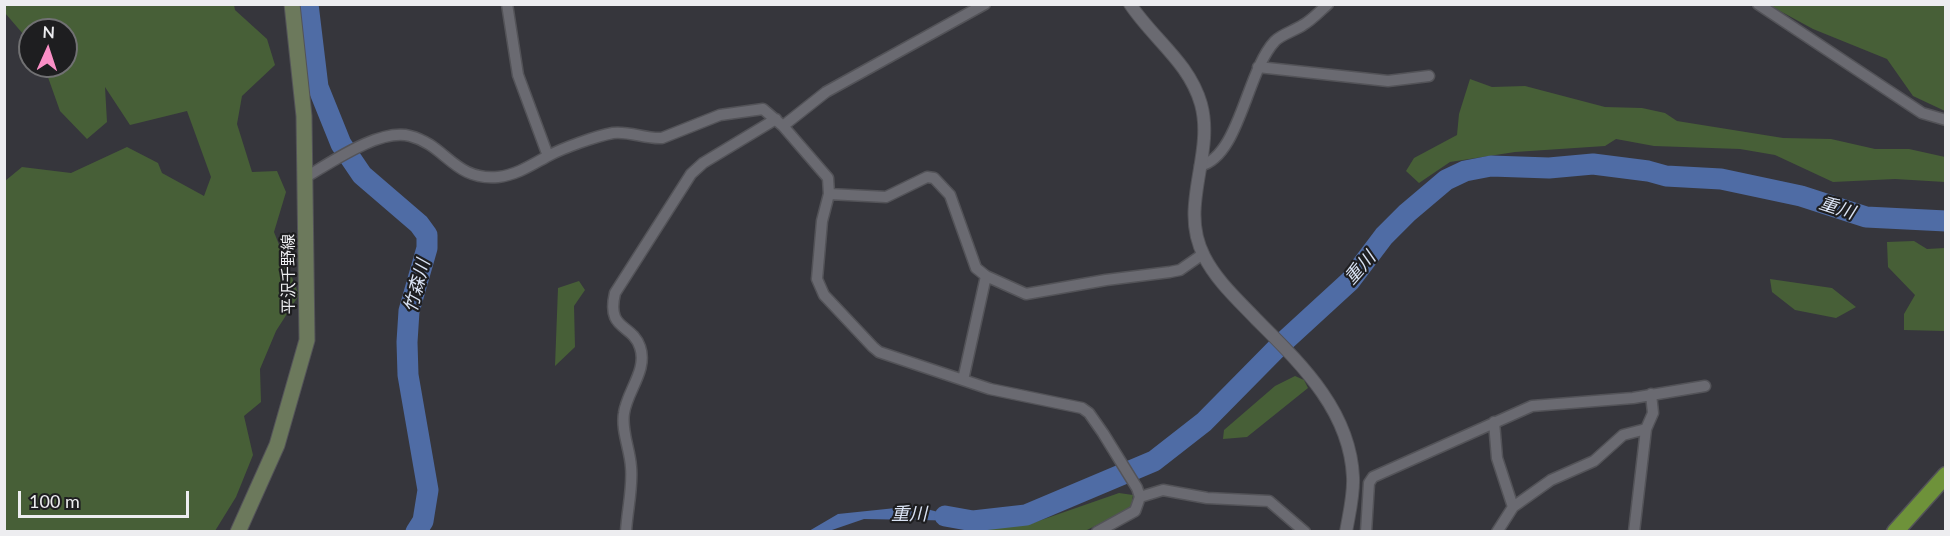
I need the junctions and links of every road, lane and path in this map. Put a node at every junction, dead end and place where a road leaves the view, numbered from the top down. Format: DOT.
graph roads {
  1 [pos="292,4"];
  2 [pos="507,4"];
  3 [pos="985,4"];
  4 [pos="1130,4"];
  5 [pos="1328,4"];
  6 [pos="1758,4"];
  7 [pos="1258,67"];
  8 [pos="1429,76"];
  9 [pos="1946,120"];
  10 [pos="780,123"];
  11 [pos="548,156"];
  12 [pos="1200,166"];
  13 [pos="306,177"];
  14 [pos="829,194"];
  15 [pos="1203,254"];
  16 [pos="986,276"];
  17 [pos="963,380"];
  18 [pos="1705,386"];
  19 [pos="1651,394"];
  20 [pos="1494,422"];
  21 [pos="1646,429"];
  22 [pos="1946,475"];
  23 [pos="1139,492"];
  24 [pos="1513,507"];
  25 [pos="238,531"];
  26 [pos="626,531"];
  27 [pos="1097,531"];
  28 [pos="1305,531"];
  29 [pos="1346,531"];
  30 [pos="1366,531"];
  31 [pos="1497,531"];
  32 [pos="1634,531"];
  33 [pos="1895,531"];
  1 -- 13 [label="main road, 平沢千野線"];
  2 -- 11 [label="street"];
  3 -- 10 [label="street"];
  4 -- 12 [label="street"];
  5 -- 7 [label="street"];
  6 -- 9 [label="street"];
  7 -- 8 [label="street"];
  7 -- 12 [label="street"];
  10 -- 11 [label="street"];
  10 -- 14 [label="street"];
  10 -- 26 [label="street"];
  11 -- 13 [label="street"];
  12 -- 15 [label="street"];
  13 -- 25 [label="main road, 平沢千野線"];
  14 -- 16 [label="street"];
  14 -- 17 [label="street"];
  15 -- 16 [label="street"];
  15 -- 29 [label="street"];
  16 -- 17 [label="street"];
  17 -- 23 [label="street"];
  18 -- 19 [label="street"];
  19 -- 20 [label="street"];
  19 -- 21 [label="street"];
  20 -- 24 [label="street"];
  20 -- 30 [label="street"];
  21 -- 24 [label="street"];
  21 -- 32 [label="street"];
  22 -- 33 [label="highway"];
  23 -- 27 [label="street"];
  23 -- 28 [label="street"];
  24 -- 31 [label="street"];
}
